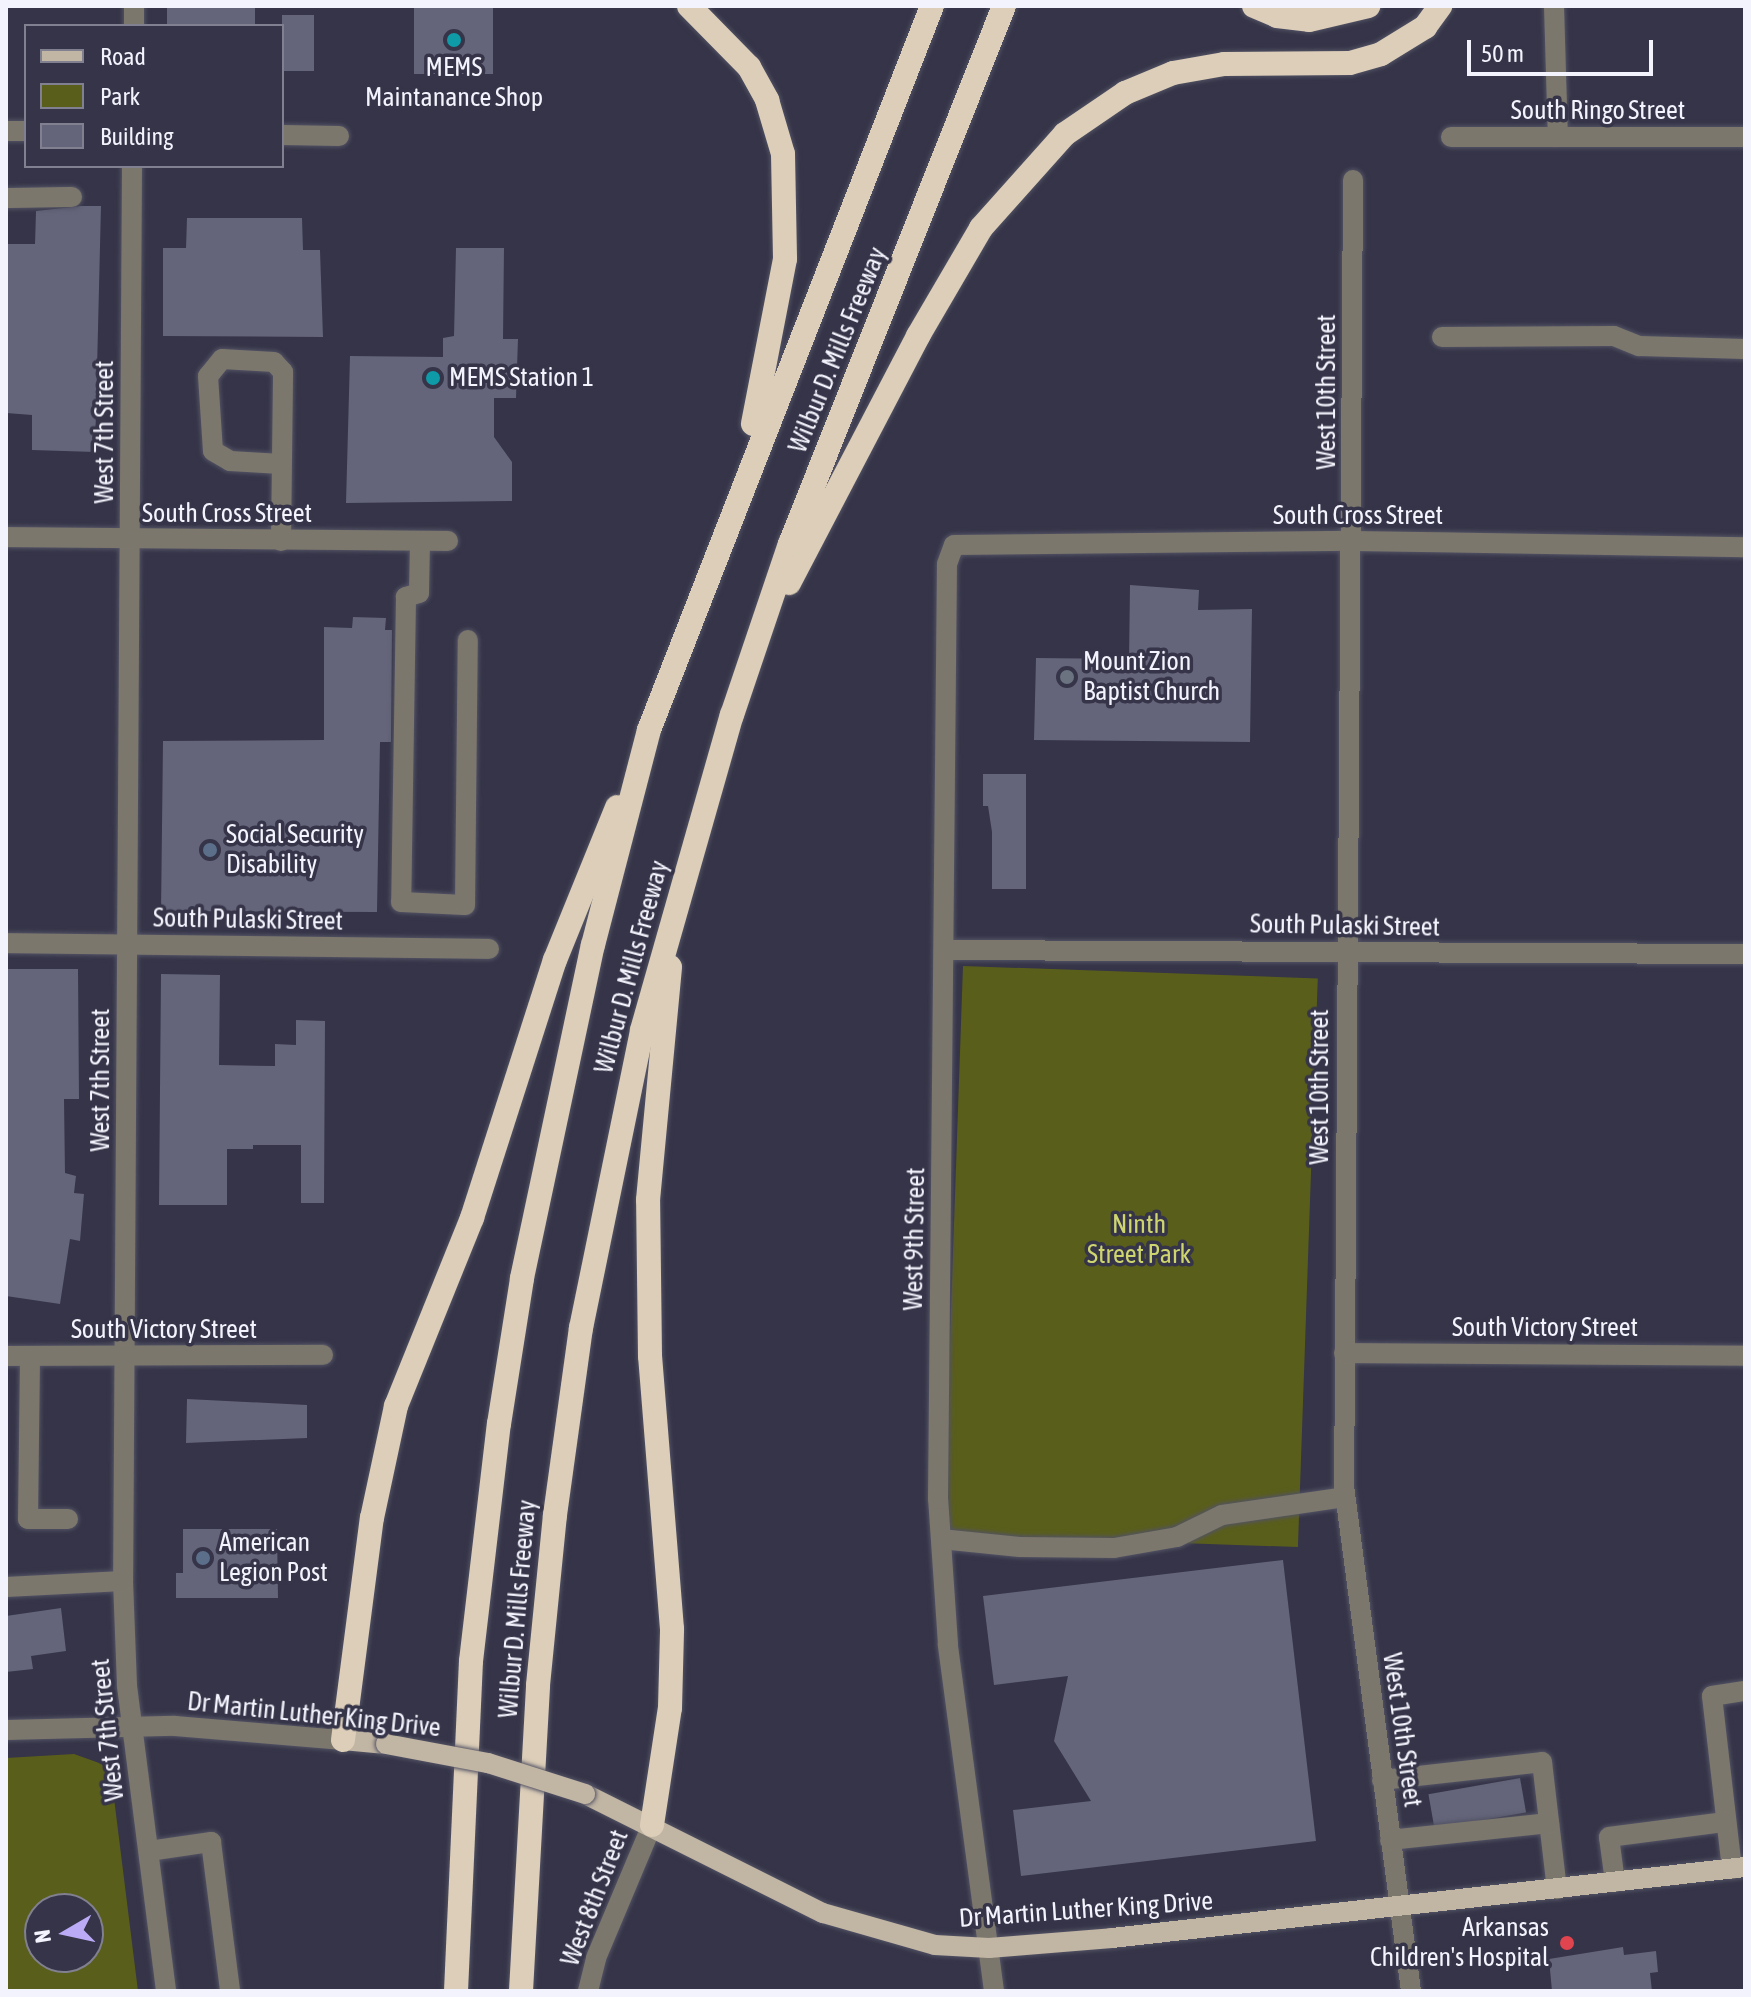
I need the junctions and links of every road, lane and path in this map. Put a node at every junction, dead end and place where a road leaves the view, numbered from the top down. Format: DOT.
graph roads {
  1 [pos="689,6"];
  2 [pos="932,6"];
  3 [pos="1004,6"];
  4 [pos="1254,6"];
  5 [pos="1368,6"];
  6 [pos="1440,6"];
  7 [pos="1554,6"];
  8 [pos="284,135"];
  9 [pos="339,136"];
  10 [pos="1451,137"];
  11 [pos="1558,137"];
  12 [pos="1745,137"];
  13 [pos="132,168"];
  14 [pos="1353,180"];
  15 [pos="72,197"];
  16 [pos="6,198"];
  17 [pos="1442,337"];
  18 [pos="1745,349"];
  19 [pos="281,464"];
  20 [pos="739,489"];
  21 [pos="6,537"];
  22 [pos="130,539"];
  23 [pos="281,541"];
  24 [pos="420,541"];
  25 [pos="448,541"];
  26 [pos="1353,541"];
  27 [pos="971,542"];
  28 [pos="1745,547"];
  29 [pos="468,640"];
  30 [pos="754,649"];
  31 [pos="649,730"];
  32 [pos="676,904"];
  33 [pos="6,943"];
  34 [pos="128,944"];
  35 [pos="489,949"];
  36 [pos="944,950"];
  37 [pos="1347,953"];
  38 [pos="1745,954"];
  39 [pos="1344,1353"];
  40 [pos="125,1355"];
  41 [pos="323,1355"];
  42 [pos="6,1356"];
  43 [pos="1745,1356"];
  44 [pos="30,1357"];
  45 [pos="1345,1497"];
  46 [pos="68,1519"];
  47 [pos="941,1539"];
  48 [pos="123,1581"];
  49 [pos="6,1587"];
  50 [pos="1745,1691"];
  51 [pos="131,1726"];
  52 [pos="6,1730"];
  53 [pos="343,1740"];
  54 [pos="1382,1780"];
  55 [pos="1725,1822"];
  56 [pos="1549,1823"];
  57 [pos="652,1825"];
  58 [pos="1390,1840"];
  59 [pos="149,1851"];
  60 [pos="1738,1868"];
  61 [pos="1615,1882"];
  62 [pos="1557,1889"];
  63 [pos="1398,1906"];
  64 [pos="989,1948"];
  65 [pos="166,1991"];
  66 [pos="230,1991"];
  67 [pos="456,1991"];
  68 [pos="521,1991"];
  69 [pos="588,1991"];
  70 [pos="994,1991"];
  71 [pos="1411,1991"];
  1 -- 20 [label="highway"];
  2 -- 20 [label="highway, Wilbur D. Mills Freeway"];
  3 -- 30 [label="highway, Wilbur D. Mills Freeway"];
  4 -- 5 [label="highway"];
  6 -- 30 [label="highway"];
  7 -- 11 [label="street"];
  8 -- 9 [label="street"];
  10 -- 11 [label="street, South Ringo Street"];
  11 -- 12 [label="street, South Ringo Street"];
  13 -- 22 [label="street, West 7th Street"];
  14 -- 26 [label="street, West 10th Street"];
  15 -- 16 [label="street"];
  17 -- 18 [label="street"];
  19 -- 19 [label="street"];
  19 -- 23 [label="street"];
  20 -- 31 [label="highway, Wilbur D. Mills Freeway"];
  21 -- 22 [label="street, South Cross Street"];
  22 -- 23 [label="street, South Cross Street"];
  22 -- 34 [label="street, West 7th Street"];
  23 -- 24 [label="street, South Cross Street"];
  24 -- 25 [label="street, South Cross Street"];
  24 -- 29 [label="street"];
  26 -- 27 [label="street, South Cross Street"];
  26 -- 28 [label="street, South Cross Street"];
  26 -- 37 [label="street, West 10th Street"];
  27 -- 36 [label="street, West 9th Street"];
  30 -- 32 [label="highway, Wilbur D. Mills Freeway"];
  31 -- 53 [label="highway"];
  31 -- 67 [label="highway, Wilbur D. Mills Freeway"];
  32 -- 57 [label="highway"];
  32 -- 68 [label="highway, Wilbur D. Mills Freeway"];
  33 -- 34 [label="street, South Pulaski Street"];
  34 -- 35 [label="street, South Pulaski Street"];
  34 -- 40 [label="street, West 7th Street"];
  36 -- 37 [label="street, South Pulaski Street"];
  36 -- 47 [label="street, West 9th Street"];
  37 -- 38 [label="street, South Pulaski Street"];
  37 -- 39 [label="street, West 10th Street"];
  39 -- 43 [label="street, South Victory Street"];
  39 -- 45 [label="street, West 10th Street"];
  40 -- 41 [label="street, South Victory Street"];
  40 -- 44 [label="street, South Victory Street"];
  40 -- 48 [label="street, West 7th Street"];
  42 -- 44 [label="street, South Victory Street"];
  44 -- 46 [label="street"];
  45 -- 47 [label="street"];
  45 -- 54 [label="street, West 10th Street"];
  47 -- 64 [label="street, West 9th Street"];
  48 -- 49 [label="street"];
  48 -- 51 [label="street, West 7th Street"];
  50 -- 55 [label="street"];
  51 -- 52 [label="street, Dr Martin Luther King Drive"];
  51 -- 53 [label="street, Dr Martin Luther King Drive"];
  51 -- 59 [label="street, West 7th Street"];
  53 -- 57 [label="main road, Dr Martin Luther King Drive, bridge"];
  54 -- 56 [label="street"];
  54 -- 58 [label="street, West 10th Street"];
  55 -- 60 [label="street"];
  55 -- 61 [label="street"];
  56 -- 58 [label="street"];
  56 -- 62 [label="street"];
  57 -- 64 [label="main road, Dr Martin Luther King Drive"];
  57 -- 69 [label="street, West 8th Street"];
  58 -- 63 [label="street, West 10th Street"];
  59 -- 65 [label="street, West 7th Street"];
  59 -- 66 [label="street"];
  60 -- 61 [label="main road, Dr Martin Luther King Drive"];
  61 -- 62 [label="main road, Dr Martin Luther King Drive"];
  62 -- 63 [label="main road, Dr Martin Luther King Drive"];
  63 -- 64 [label="main road, Dr Martin Luther King Drive"];
  63 -- 71 [label="street, West 10th Street"];
  64 -- 70 [label="street, West 9th Street"];
}
